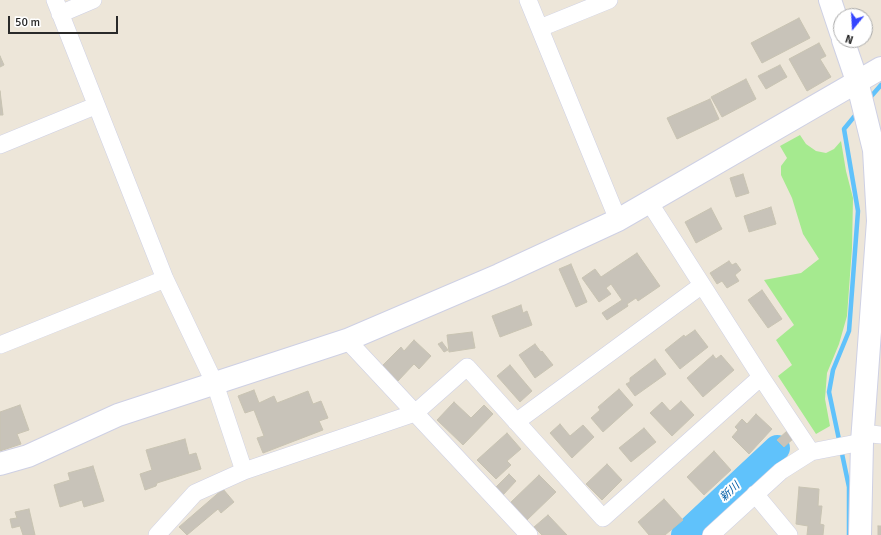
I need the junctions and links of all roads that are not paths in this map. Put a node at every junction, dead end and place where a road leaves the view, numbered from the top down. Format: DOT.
graph roads {
  1 [pos="93,0"];
  2 [pos="528,0"];
  3 [pos="608,0"];
  4 [pos="57,7"];
  5 [pos="540,28"];
  6 [pos="846,48"];
  7 [pos="881,68"];
  8 [pos="857,81"];
  9 [pos="95,106"];
  10 [pos="0,145"];
  11 [pos="877,150"];
  12 [pos="649,202"];
  13 [pos="618,220"];
  14 [pos="165,279"];
  15 [pos="702,285"];
  16 [pos="347,340"];
  17 [pos="0,345"];
  18 [pos="761,377"];
  19 [pos="215,384"];
  20 [pos="415,413"];
  21 [pos="516,422"];
  22 [pos="868,437"];
  23 [pos="811,452"];
  24 [pos="0,464"];
  25 [pos="244,471"];
  26 [pos="756,494"];
  27 [pos="157,535"];
  28 [pos="529,535"];
  29 [pos="712,535"];
  30 [pos="789,535"];
  31 [pos="860,535"];
  1 -- 4 [label="street"];
  2 -- 5 [label="street"];
  3 -- 5 [label="street"];
  4 -- 9 [label="street"];
  5 -- 13 [label="street"];
  6 -- 8 [label="street"];
  7 -- 8 [label="street"];
  8 -- 11 [label="street"];
  8 -- 12 [label="street"];
  9 -- 10 [label="street"];
  9 -- 14 [label="street"];
  11 -- 22 [label="street"];
  12 -- 13 [label="street"];
  12 -- 15 [label="street"];
  13 -- 16 [label="street"];
  14 -- 17 [label="street"];
  14 -- 19 [label="street"];
  15 -- 18 [label="street"];
  15 -- 21 [label="street"];
  16 -- 19 [label="street"];
  16 -- 20 [label="street"];
  18 -- 21 [label="street"];
  18 -- 23 [label="street"];
  19 -- 24 [label="street"];
  19 -- 25 [label="street"];
  20 -- 21 [label="street"];
  20 -- 25 [label="street"];
  20 -- 28 [label="street"];
  22 -- 23 [label="street"];
  22 -- 31 [label="street"];
  23 -- 26 [label="street"];
  25 -- 27 [label="street"];
  26 -- 29 [label="street"];
  26 -- 30 [label="street"];
}
